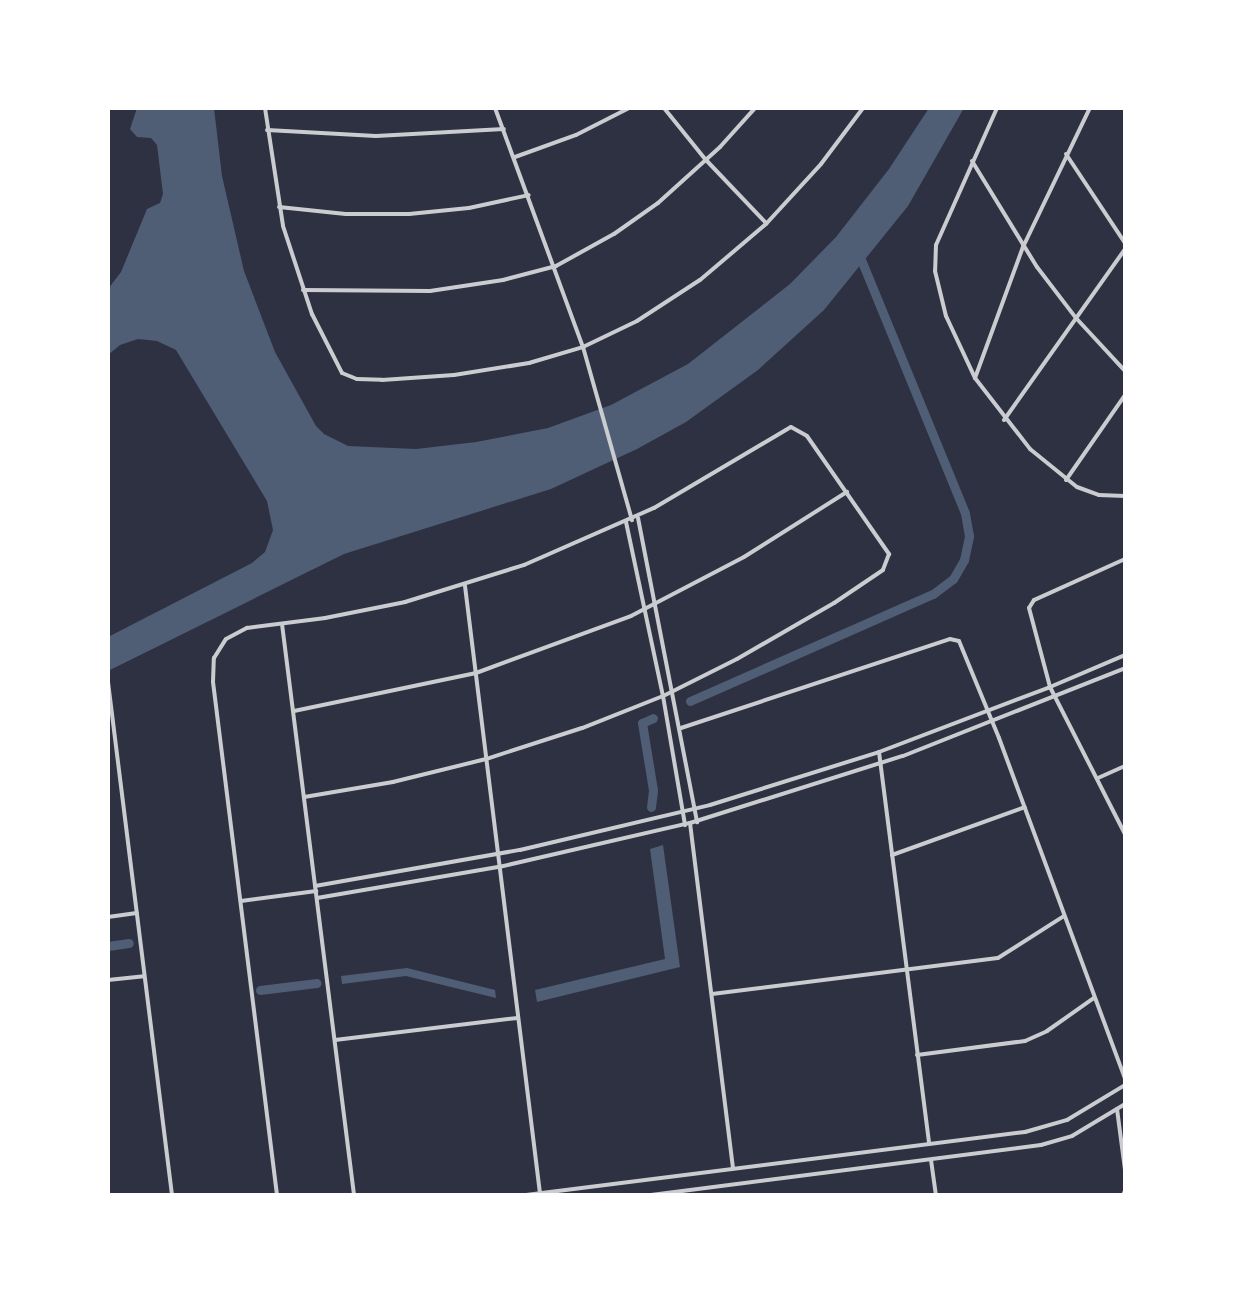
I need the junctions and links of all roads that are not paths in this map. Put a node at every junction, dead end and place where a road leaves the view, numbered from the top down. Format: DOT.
graph roads {
  1 [pos="265,108"];
  2 [pos="495,108"];
  3 [pos="629,108"];
  4 [pos="664,108"];
  5 [pos="755,108"];
  6 [pos="863,108"];
  7 [pos="997,108"];
  8 [pos="1090,108"];
  9 [pos="504,129"];
  10 [pos="267,130"];
  11 [pos="1066,154"];
  12 [pos="515,157"];
  13 [pos="706,160"];
  14 [pos="971,160"];
  15 [pos="529,195"];
  16 [pos="279,207"];
  17 [pos="766,224"];
  18 [pos="1125,246"];
  19 [pos="1023,247"];
  20 [pos="556,266"];
  21 [pos="303,290"];
  22 [pos="1076,318"];
  23 [pos="583,347"];
  24 [pos="1125,371"];
  25 [pos="975,378"];
  26 [pos="1125,395"];
  27 [pos="1004,420"];
  28 [pos="1066,480"];
  29 [pos="847,492"];
  30 [pos="1125,496"];
  31 [pos="632,520"];
  32 [pos="1125,559"];
  33 [pos="465,586"];
  34 [pos="657,604"];
  35 [pos="646,609"];
  36 [pos="282,624"];
  37 [pos="1125,655"];
  38 [pos="1125,668"];
  39 [pos="476,673"];
  40 [pos="108,683"];
  41 [pos="1050,687"];
  42 [pos="674,691"];
  43 [pos="663,696"];
  44 [pos="1056,698"];
  45 [pos="109,703"];
  46 [pos="294,711"];
  47 [pos="987,712"];
  48 [pos="992,724"];
  49 [pos="681,728"];
  50 [pos="879,752"];
  51 [pos="486,759"];
  52 [pos="881,764"];
  53 [pos="1125,766"];
  54 [pos="1097,778"];
  55 [pos="304,797"];
  56 [pos="1025,807"];
  57 [pos="695,809"];
  58 [pos="683,812"];
  59 [pos="691,823"];
  60 [pos="1125,834"];
  61 [pos="498,855"];
  62 [pos="892,855"];
  63 [pos="499,867"];
  64 [pos="316,889"];
  65 [pos="317,898"];
  66 [pos="241,901"];
  67 [pos="137,913"];
  68 [pos="1064,916"];
  69 [pos="108,917"];
  70 [pos="906,969"];
  71 [pos="144,976"];
  72 [pos="108,980"];
  73 [pos="712,994"];
  74 [pos="1095,998"];
  75 [pos="518,1018"];
  76 [pos="335,1040"];
  77 [pos="917,1055"];
  78 [pos="1125,1079"];
  79 [pos="1125,1085"];
  80 [pos="1125,1104"];
  81 [pos="1117,1109"];
  82 [pos="929,1144"];
  83 [pos="931,1160"];
  84 [pos="733,1168"];
  85 [pos="1125,1170"];
  86 [pos="735,1185"];
  87 [pos="540,1194"];
  88 [pos="172,1195"];
  89 [pos="277,1195"];
  90 [pos="354,1195"];
  91 [pos="526,1195"];
  92 [pos="651,1195"];
  93 [pos="736,1195"];
  94 [pos="936,1195"];
  1 -- 10 [label="street"];
  2 -- 9 [label="street"];
  3 -- 12 [label="street"];
  4 -- 13 [label="street"];
  5 -- 13 [label="street"];
  6 -- 17 [label="street"];
  7 -- 14 [label="street"];
  8 -- 11 [label="street"];
  9 -- 10 [label="street"];
  9 -- 12 [label="street"];
  10 -- 16 [label="street"];
  11 -- 18 [label="street"];
  11 -- 19 [label="street"];
  12 -- 15 [label="street"];
  13 -- 17 [label="street"];
  13 -- 20 [label="street"];
  14 -- 19 [label="street"];
  14 -- 25 [label="street"];
  15 -- 16 [label="street"];
  15 -- 20 [label="street"];
  16 -- 21 [label="street"];
  17 -- 23 [label="street"];
  18 -- 22 [label="street"];
  19 -- 22 [label="street"];
  19 -- 25 [label="street"];
  20 -- 21 [label="street"];
  20 -- 23 [label="street"];
  21 -- 23 [label="street"];
  22 -- 24 [label="street"];
  22 -- 27 [label="street"];
  23 -- 31 [label="street"];
  25 -- 27 [label="street"];
  26 -- 28 [label="street"];
  27 -- 28 [label="street"];
  28 -- 30 [label="street"];
  29 -- 31 [label="street"];
  29 -- 34 [label="street"];
  29 -- 42 [label="street"];
  31 -- 33 [label="street"];
  31 -- 34 [label="street"];
  31 -- 35 [label="street"];
  32 -- 41 [label="street"];
  33 -- 36 [label="street"];
  33 -- 39 [label="street"];
  34 -- 35 [label="street"];
  34 -- 42 [label="street"];
  35 -- 39 [label="street"];
  35 -- 43 [label="street"];
  36 -- 46 [label="street"];
  36 -- 66 [label="street"];
  37 -- 41 [label="street"];
  38 -- 44 [label="street"];
  39 -- 46 [label="street"];
  39 -- 51 [label="street"];
  40 -- 45 [label="street"];
  41 -- 44 [label="street"];
  41 -- 47 [label="street"];
  42 -- 43 [label="street"];
  42 -- 49 [label="street"];
  43 -- 51 [label="street"];
  43 -- 58 [label="street"];
  44 -- 48 [label="street"];
  44 -- 54 [label="street"];
  45 -- 67 [label="street"];
  46 -- 55 [label="street"];
  47 -- 48 [label="street"];
  47 -- 49 [label="street"];
  47 -- 50 [label="street"];
  48 -- 52 [label="street"];
  48 -- 56 [label="street"];
  49 -- 57 [label="street"];
  50 -- 52 [label="street"];
  50 -- 57 [label="street"];
  51 -- 55 [label="street"];
  51 -- 61 [label="street"];
  52 -- 59 [label="street"];
  52 -- 62 [label="street"];
  53 -- 54 [label="street"];
  54 -- 60 [label="street"];
  55 -- 64 [label="street"];
  56 -- 62 [label="street"];
  56 -- 68 [label="street"];
  57 -- 58 [label="street"];
  57 -- 59 [label="street"];
  58 -- 59 [label="street"];
  58 -- 61 [label="street"];
  59 -- 63 [label="street"];
  59 -- 73 [label="street"];
  61 -- 63 [label="street"];
  61 -- 64 [label="street"];
  62 -- 70 [label="street"];
  63 -- 65 [label="street"];
  63 -- 75 [label="street"];
  64 -- 65 [label="street"];
  64 -- 66 [label="street"];
  65 -- 76 [label="street"];
  66 -- 89 [label="street"];
  67 -- 69 [label="street"];
  67 -- 71 [label="street"];
  68 -- 70 [label="street"];
  68 -- 74 [label="street"];
  70 -- 73 [label="street"];
  70 -- 77 [label="street"];
  71 -- 72 [label="street"];
  71 -- 88 [label="street"];
  73 -- 84 [label="street"];
  74 -- 77 [label="street"];
  74 -- 78 [label="street"];
  75 -- 76 [label="street"];
  75 -- 87 [label="street"];
  76 -- 90 [label="street"];
  77 -- 82 [label="street"];
  79 -- 82 [label="street"];
  80 -- 81 [label="street"];
  81 -- 83 [label="street"];
  81 -- 85 [label="street"];
  82 -- 84 [label="street"];
  83 -- 86 [label="street"];
  83 -- 94 [label="street"];
  84 -- 87 [label="street"];
  86 -- 92 [label="street"];
  86 -- 93 [label="street"];
  87 -- 91 [label="street"];
}
